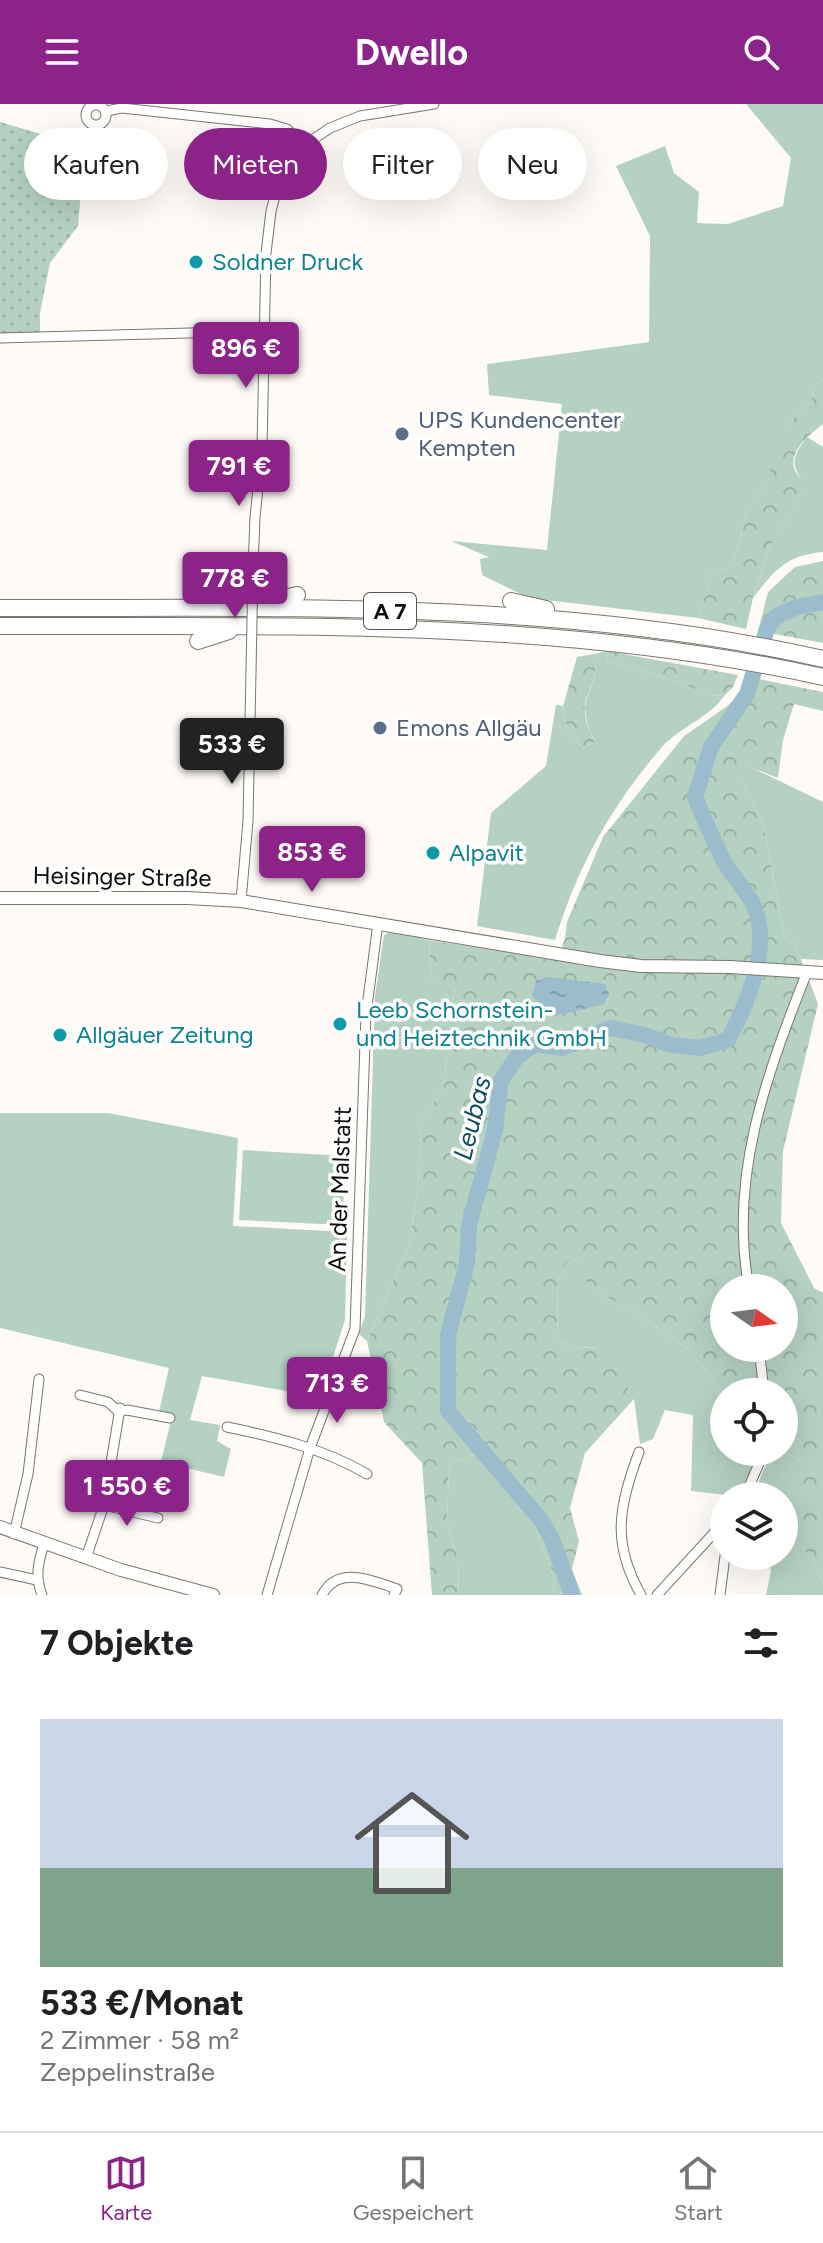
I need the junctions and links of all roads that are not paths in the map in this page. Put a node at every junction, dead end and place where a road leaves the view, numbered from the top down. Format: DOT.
graph roads {
  1 [pos="434,104"];
  2 [pos="396,108"];
  3 [pos="106,111"];
  4 [pos="284,128"];
  5 [pos="327,132"];
  6 [pos="274,200"];
  7 [pos="263,331"];
  8 [pos="0,338"];
  9 [pos="297,595"];
  10 [pos="511,601"];
  11 [pos="0,608"];
  12 [pos="198,608"];
  13 [pos="581,622"];
  14 [pos="0,626"];
  15 [pos="246,626"];
  16 [pos="198,641"];
  17 [pos="818,658"];
  18 [pos="815,676"];
  19 [pos="0,898"];
  20 [pos="241,901"];
  21 [pos="381,924"];
  22 [pos="807,972"];
  23 [pos="823,973"];
  24 [pos="746,1274"];
  25 [pos="39,1379"];
  26 [pos="80,1395"];
  27 [pos="120,1410"];
  28 [pos="170,1418"];
  29 [pos="227,1427"];
  30 [pos="310,1448"];
  31 [pos="639,1452"];
  32 [pos="367,1474"];
  33 [pos="104,1505"];
  34 [pos="158,1518"];
  35 [pos="0,1527"];
  36 [pos="14,1534"];
  37 [pos="710,1536"];
  38 [pos="44,1544"];
  39 [pos="86,1558"];
  40 [pos="722,1570"];
  41 [pos="0,1572"];
  42 [pos="37,1580"];
  43 [pos="42,1595"];
  44 [pos="213,1595"];
  45 [pos="267,1595"];
  46 [pos="322,1595"];
  47 [pos="394,1595"];
  48 [pos="641,1595"];
  49 [pos="657,1595"];
  50 [pos="720,1595"];
  1 -- 2 [label="street"];
  2 -- 5 [label="street"];
  3 -- 4 [label="street"];
  6 -- 7 [label="street"];
  7 -- 8 [label="street"];
  7 -- 20 [label="street, bridge"];
  9 -- 12 [label="highway"];
  10 -- 13 [label="highway"];
  11 -- 12 [label="highway, A 7"];
  12 -- 13 [label="highway, A 7"];
  13 -- 17 [label="highway, A 7"];
  14 -- 15 [label="highway, A 7"];
  15 -- 16 [label="highway"];
  15 -- 18 [label="highway, A 7"];
  19 -- 20 [label="street, Heisinger Straße"];
  20 -- 21 [label="street, Heisinger Straße"];
  21 -- 22 [label="street, Heisinger Straße"];
  21 -- 30 [label="street, An der Malstatt"];
  22 -- 23 [label="street, Heisinger Straße"];
  22 -- 24 [label="street"];
  25 -- 36 [label="street"];
  26 -- 27 [label="street"];
  27 -- 28 [label="street"];
  27 -- 33 [label="street"];
  29 -- 30 [label="street"];
  30 -- 32 [label="street"];
  30 -- 45 [label="street, An der Malstatt"];
  31 -- 48 [label="street"];
  33 -- 34 [label="street"];
  33 -- 39 [label="street"];
  35 -- 36 [label="street"];
  36 -- 38 [label="street"];
  37 -- 49 [label="street"];
  38 -- 39 [label="street"];
  38 -- 42 [label="street"];
  39 -- 44 [label="street"];
  40 -- 50 [label="street"];
  41 -- 42 [label="street"];
  42 -- 43 [label="street"];
  46 -- 47 [label="street"];
}
